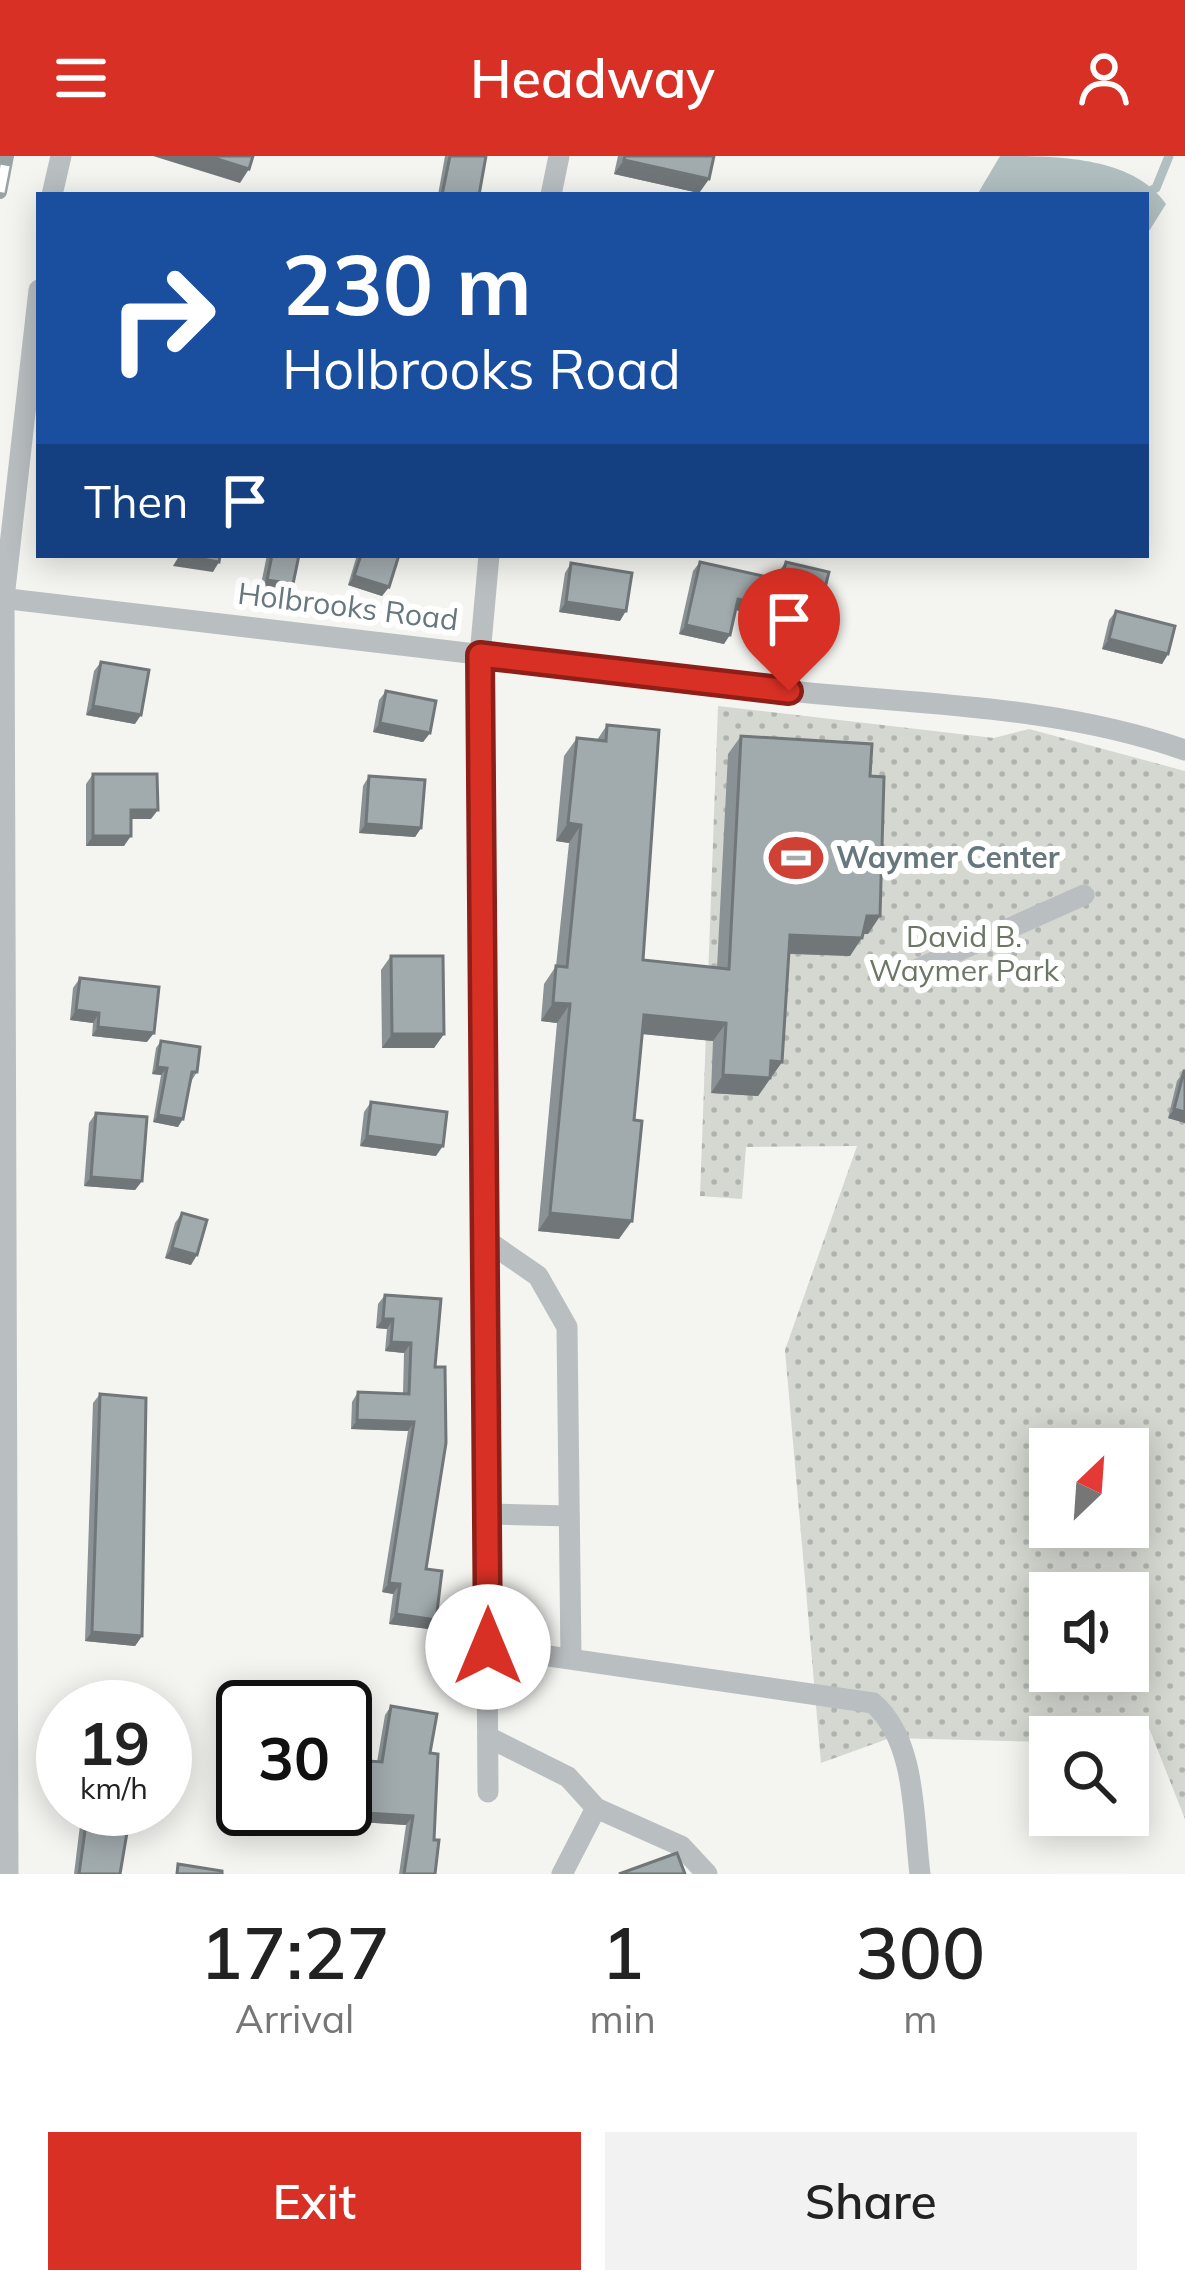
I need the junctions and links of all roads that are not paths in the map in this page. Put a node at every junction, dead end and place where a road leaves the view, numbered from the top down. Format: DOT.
graph roads {
  1 [pos="61,156"];
  2 [pos="559,156"];
  3 [pos="53,192"];
  4 [pos="552,192"];
  5 [pos="36,315"];
  6 [pos="489,558"];
  7 [pos="2,598"];
  8 [pos="480,655"];
  9 [pos="1185,749"];
  10 [pos="1084,895"];
  11 [pos="902,976"];
  12 [pos="486,1240"];
  13 [pos="487,1514"];
  14 [pos="569,1516"];
  15 [pos="488,1647"];
  16 [pos="571,1658"];
  17 [pos="488,1737"];
  18 [pos="488,1792"];
  19 [pos="596,1808"];
  20 [pos="8,1874"];
  21 [pos="562,1874"];
  22 [pos="707,1874"];
  23 [pos="920,1874"];
  1 -- 3 [label="street"];
  2 -- 4 [label="street"];
  5 -- 7 [label="street"];
  6 -- 8 [label="street"];
  7 -- 8 [label="street, Holbrooks Road"];
  7 -- 20 [label="street"];
  8 -- 9 [label="street, Holbrooks Road"];
  8 -- 12 [label="street"];
  10 -- 11 [label="street"];
  12 -- 13 [label="street"];
  12 -- 14 [label="street"];
  13 -- 14 [label="street"];
  13 -- 15 [label="street"];
  14 -- 16 [label="street"];
  15 -- 16 [label="street"];
  15 -- 17 [label="street"];
  16 -- 23 [label="street"];
  17 -- 18 [label="street"];
  17 -- 19 [label="street"];
  19 -- 21 [label="street"];
  19 -- 22 [label="street"];
}
